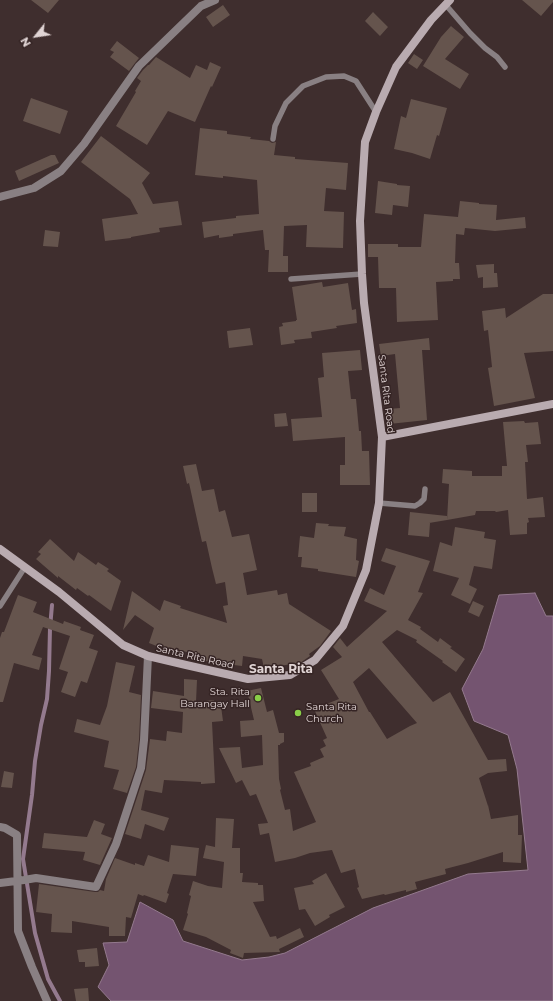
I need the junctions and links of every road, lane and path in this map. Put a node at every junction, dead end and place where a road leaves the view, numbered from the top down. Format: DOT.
graph roads {
  1 [pos="215,0"];
  2 [pos="448,2"];
  3 [pos="505,67"];
  4 [pos="376,112"];
  5 [pos="273,139"];
  6 [pos="0,197"];
  7 [pos="362,274"];
  8 [pos="291,279"];
  9 [pos="553,404"];
  10 [pos="382,437"];
  11 [pos="425,489"];
  12 [pos="379,503"];
  13 [pos="0,549"];
  14 [pos="25,567"];
  15 [pos="0,606"];
  16 [pos="148,656"];
  17 [pos="0,828"];
  18 [pos="21,881"];
  19 [pos="0,883"];
  20 [pos="47,1001"];
  1 -- 6 [label="street"];
  2 -- 3 [label="lane"];
  2 -- 4 [label="street, Santa Rita Road"];
  4 -- 5 [label="lane"];
  4 -- 7 [label="street, Santa Rita Road"];
  7 -- 8 [label="lane"];
  7 -- 10 [label="street, Santa Rita Road"];
  9 -- 10 [label="street"];
  10 -- 12 [label="street, Santa Rita Road"];
  11 -- 12 [label="lane"];
  12 -- 16 [label="street, Santa Rita Road"];
  13 -- 14 [label="street, Santa Rita Road"];
  14 -- 15 [label="lane"];
  14 -- 16 [label="street, Santa Rita Road"];
  16 -- 18 [label="street"];
  17 -- 18 [label="street"];
  18 -- 19 [label="street"];
  18 -- 20 [label="street"];
}
